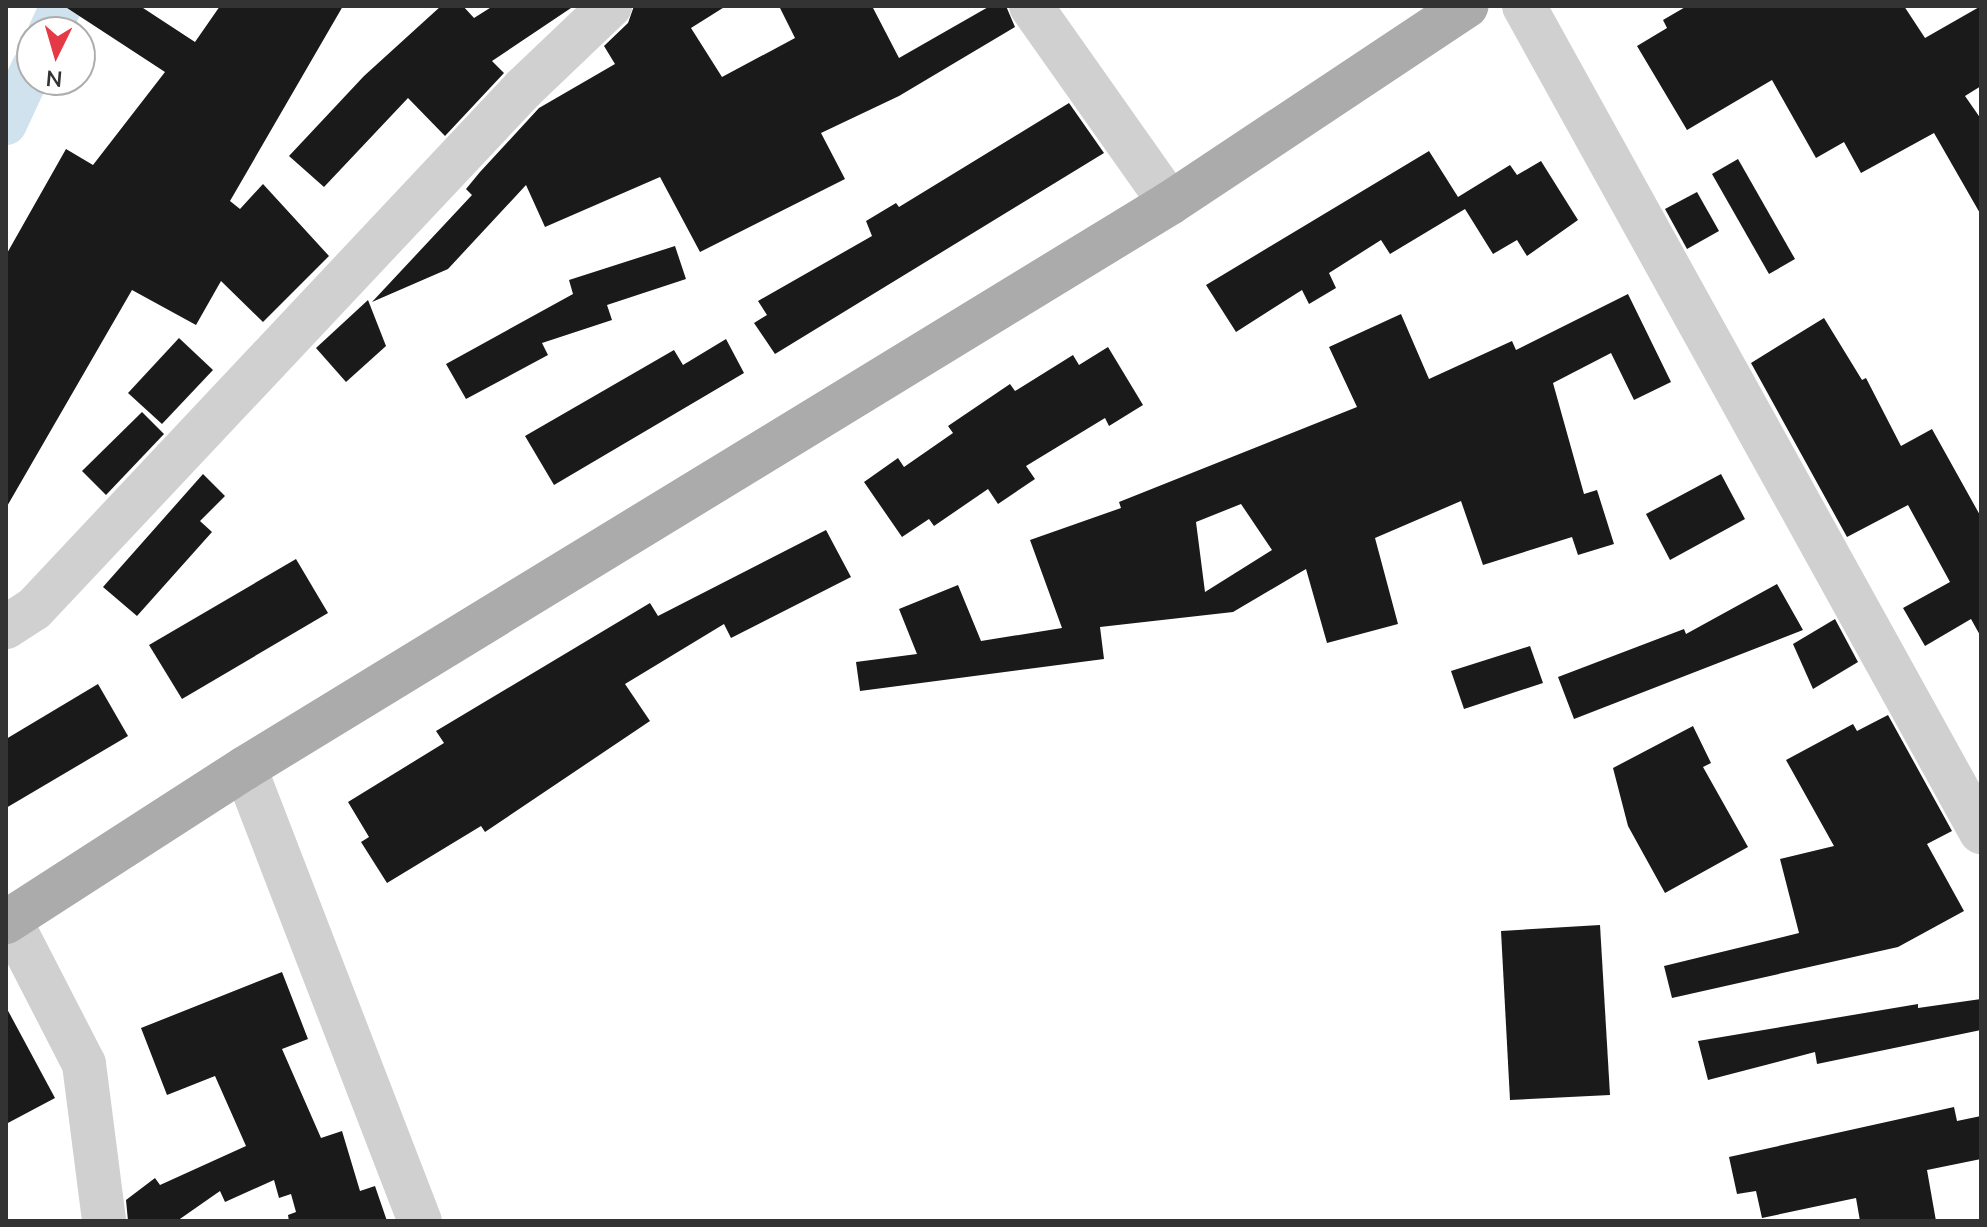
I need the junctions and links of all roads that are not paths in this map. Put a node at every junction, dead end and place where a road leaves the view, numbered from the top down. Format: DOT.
graph roads {
  1 [pos="610,6"];
  2 [pos="1031,6"];
  3 [pos="1467,6"];
  4 [pos="1524,6"];
  5 [pos="1170,203"];
  6 [pos="6,627"];
  7 [pos="245,768"];
  8 [pos="1981,832"];
  9 [pos="8,921"];
  10 [pos="104,1221"];
  11 [pos="420,1221"];
  1 -- 6 [label="street"];
  2 -- 5 [label="street"];
  3 -- 5 [label="main road"];
  4 -- 8 [label="street"];
  5 -- 7 [label="main road"];
  7 -- 9 [label="main road"];
  7 -- 11 [label="street"];
  9 -- 10 [label="street"];
}
